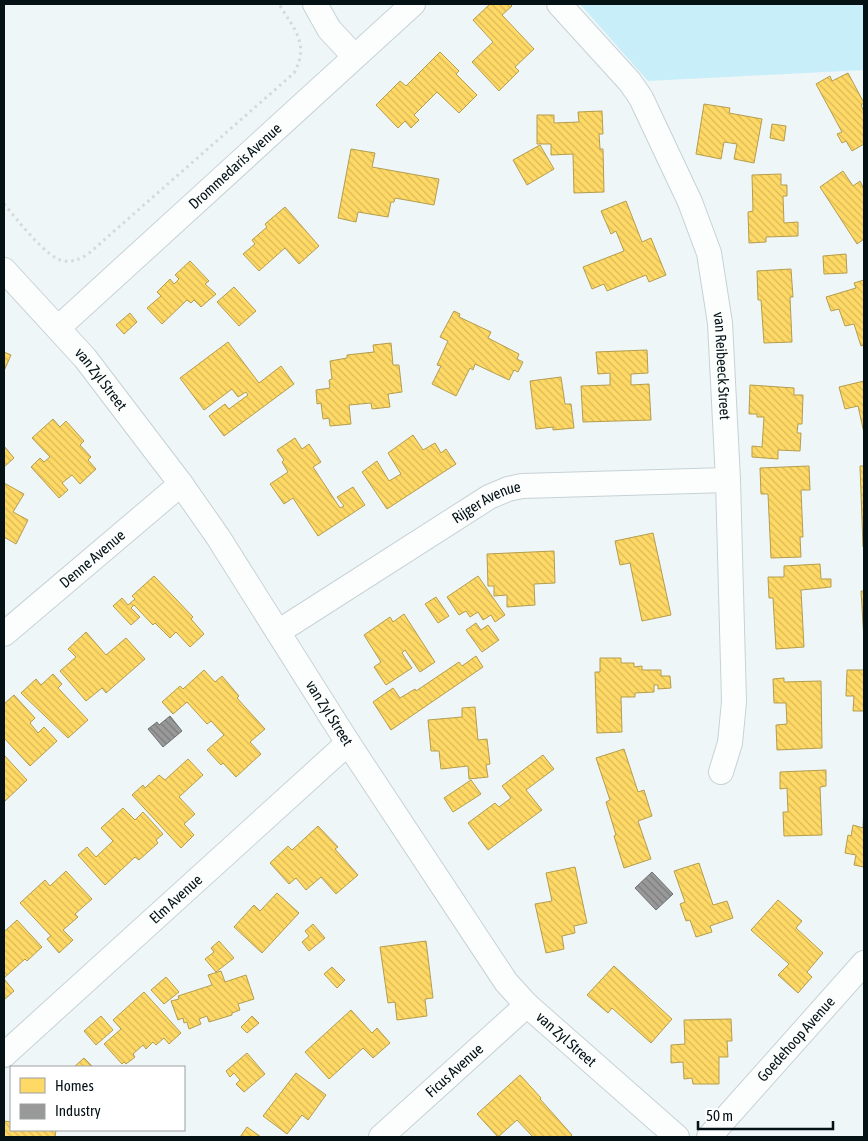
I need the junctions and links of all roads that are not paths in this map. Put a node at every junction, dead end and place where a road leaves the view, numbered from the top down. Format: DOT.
graph roads {
  1 [pos="315,4"];
  2 [pos="413,4"];
  3 [pos="559,4"];
  4 [pos="354,56"];
  5 [pos="4,270"];
  6 [pos="58,328"];
  7 [pos="728,480"];
  8 [pos="181,484"];
  9 [pos="278,632"];
  10 [pos="4,634"];
  11 [pos="348,743"];
  12 [pos="721,772"];
  13 [pos="864,963"];
  14 [pos="527,1005"];
  15 [pos="4,1055"];
  16 [pos="381,1137"];
  17 [pos="677,1137"];
  18 [pos="709,1137"];
  1 -- 4 [label="street"];
  2 -- 4 [label="street, Drommedaris Avenue"];
  3 -- 7 [label="street, van Reibeeck Street"];
  4 -- 6 [label="street, Drommedaris Avenue"];
  5 -- 6 [label="street, van Zyl Street"];
  6 -- 8 [label="street, van Zyl Street"];
  7 -- 9 [label="street, Rijger Avenue"];
  7 -- 12 [label="street, van Reibeeck Street"];
  8 -- 9 [label="street, van Zyl Street"];
  8 -- 10 [label="street, Denne Avenue"];
  9 -- 11 [label="street, van Zyl Street"];
  11 -- 14 [label="street, van Zyl Street"];
  11 -- 15 [label="street, Elm Avenue"];
  13 -- 18 [label="street, Goedehoop Avenue"];
  14 -- 16 [label="street, Ficus Avenue"];
  14 -- 17 [label="street, van Zyl Street"];
}
